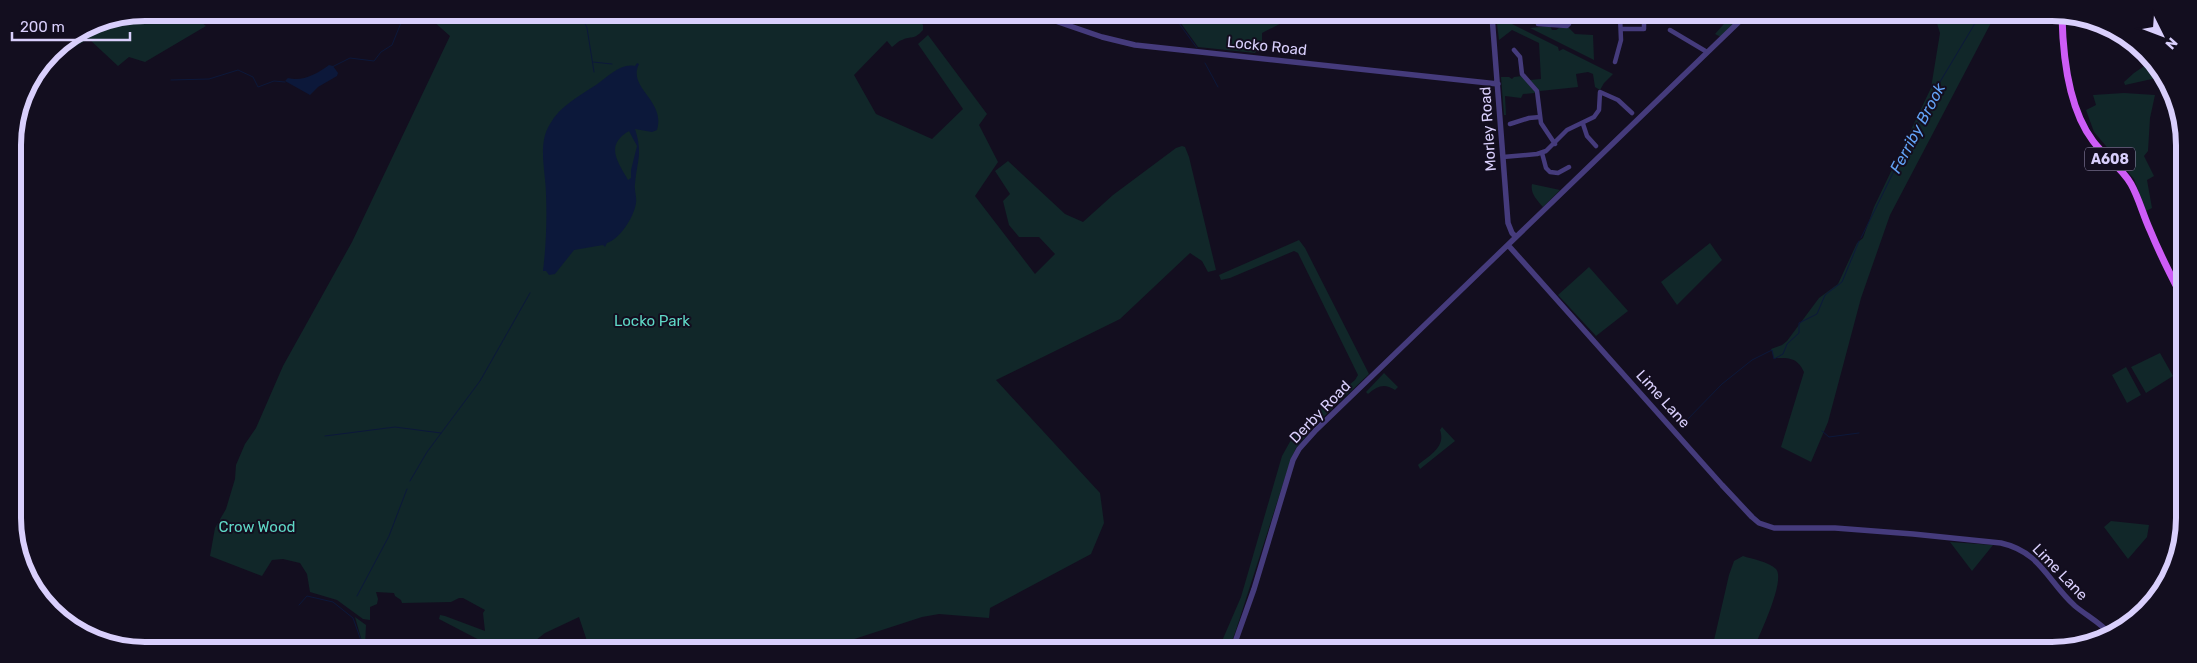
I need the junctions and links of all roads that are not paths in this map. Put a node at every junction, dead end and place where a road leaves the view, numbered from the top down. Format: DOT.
graph roads {
  1 [pos="1492,21"];
  2 [pos="1569,21"];
  3 [pos="1620,21"];
  4 [pos="1740,21"];
  5 [pos="1058,22"];
  6 [pos="1644,22"];
  7 [pos="2062,22"];
  8 [pos="1538,24"];
  9 [pos="1621,29"];
  10 [pos="1670,30"];
  11 [pos="1514,50"];
  12 [pos="1708,52"];
  13 [pos="1614,62"];
  14 [pos="1498,84"];
  15 [pos="1632,113"];
  16 [pos="1540,117"];
  17 [pos="1510,124"];
  18 [pos="1583,124"];
  19 [pos="1555,144"];
  20 [pos="1596,146"];
  21 [pos="1542,153"];
  22 [pos="1503,157"];
  23 [pos="1569,167"];
  24 [pos="1516,237"];
  25 [pos="1508,245"];
  26 [pos="2176,285"];
  27 [pos="2104,630"];
  28 [pos="1235,641"];
  1 -- 14 [label="street, Morley Road"];
  2 -- 8 [label="street"];
  3 -- 9 [label="street"];
  4 -- 12 [label="street"];
  5 -- 14 [label="street, Locko Road"];
  6 -- 9 [label="street"];
  7 -- 26 [label="main road, A608"];
  9 -- 13 [label="street"];
  10 -- 12 [label="street"];
  11 -- 16 [label="street"];
  12 -- 24 [label="street"];
  14 -- 22 [label="street, Morley Road"];
  15 -- 18 [label="street"];
  16 -- 17 [label="street"];
  16 -- 19 [label="street"];
  18 -- 19 [label="street"];
  18 -- 20 [label="street"];
  19 -- 21 [label="street"];
  21 -- 22 [label="street"];
  21 -- 23 [label="street"];
  22 -- 24 [label="street, Morley Road"];
  24 -- 25 [label="street"];
  25 -- 27 [label="street, Lime Lane"];
  25 -- 28 [label="street, Derby Road"];
}
